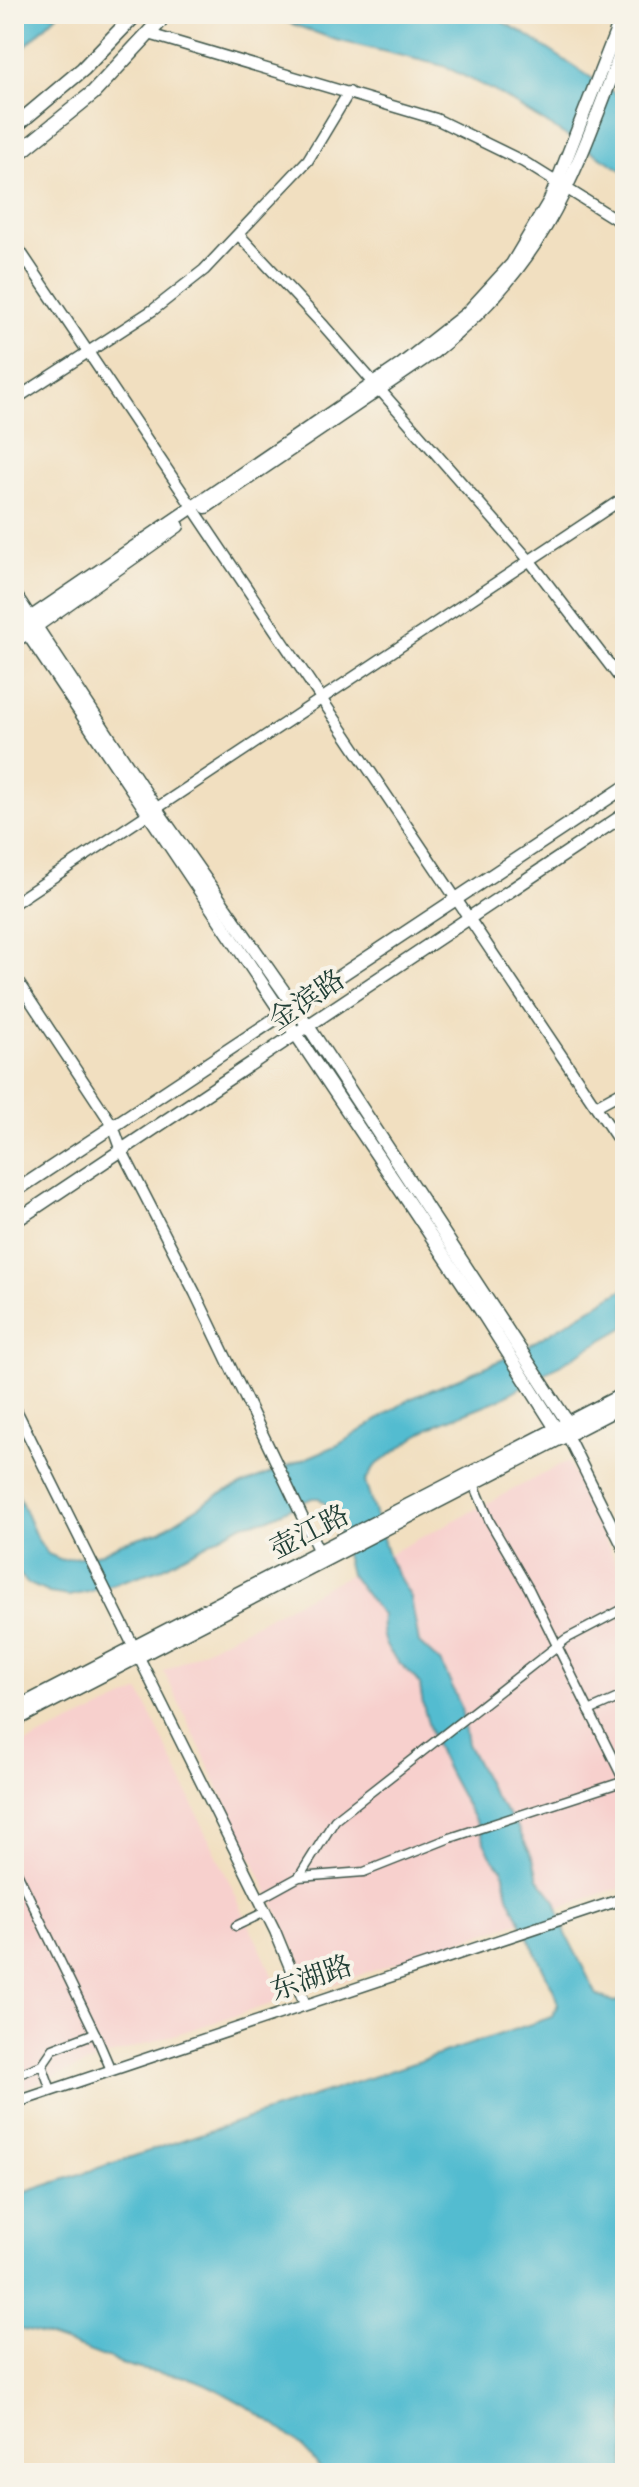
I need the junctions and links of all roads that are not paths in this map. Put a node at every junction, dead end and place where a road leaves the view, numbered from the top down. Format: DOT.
graph roads {
  1 [pos="136,14"];
  2 [pos="623,14"];
  3 [pos="158,23"];
  4 [pos="625,42"];
  5 [pos="606,74"];
  6 [pos="349,92"];
  7 [pos="14,127"];
  8 [pos="14,157"];
  9 [pos="563,187"];
  10 [pos="625,225"];
  11 [pos="239,235"];
  12 [pos="14,242"];
  13 [pos="88,351"];
  14 [pos="376,386"];
  15 [pos="14,400"];
  16 [pos="625,497"];
  17 [pos="196,509"];
  18 [pos="530,561"];
  19 [pos="14,593"];
  20 [pos="24,624"];
  21 [pos="14,642"];
  22 [pos="625,685"];
  23 [pos="322,700"];
  24 [pos="625,787"];
  25 [pos="152,811"];
  26 [pos="625,814"];
  27 [pos="455,901"];
  28 [pos="14,903"];
  29 [pos="468,918"];
  30 [pos="14,976"];
  31 [pos="296,1008"];
  32 [pos="283,1016"];
  33 [pos="308,1026"];
  34 [pos="296,1034"];
  35 [pos="625,1090"];
  36 [pos="596,1106"];
  37 [pos="113,1126"];
  38 [pos="625,1150"];
  39 [pos="122,1151"];
  40 [pos="14,1192"];
  41 [pos="14,1222"];
  42 [pos="502,1333"];
  43 [pos="625,1393"];
  44 [pos="625,1405"];
  45 [pos="14,1406"];
  46 [pos="565,1432"];
  47 [pos="474,1484"];
  48 [pos="384,1525"];
  49 [pos="625,1551"];
  50 [pos="327,1554"];
  51 [pos="625,1608"];
  52 [pos="556,1646"];
  53 [pos="136,1652"];
  54 [pos="625,1695"];
  55 [pos="14,1709"];
  56 [pos="589,1711"];
  57 [pos="14,1721"];
  58 [pos="625,1781"];
  59 [pos="14,1866"];
  60 [pos="299,1877"];
  61 [pos="625,1898"];
  62 [pos="259,1899"];
  63 [pos="265,1912"];
  64 [pos="236,1926"];
  65 [pos="305,2004"];
  66 [pos="95,2033"];
  67 [pos="42,2065"];
  68 [pos="111,2070"];
  69 [pos="14,2076"];
  70 [pos="51,2090"];
  71 [pos="14,2103"];
  1 -- 7 [label="main road"];
  2 -- 5 [label="main road"];
  3 -- 6 [label="street"];
  3 -- 8 [label="main road"];
  4 -- 5 [label="main road"];
  5 -- 9 [label="main road"];
  6 -- 9 [label="street"];
  6 -- 11 [label="street"];
  9 -- 10 [label="street"];
  9 -- 14 [label="main road"];
  11 -- 13 [label="street"];
  11 -- 14 [label="street"];
  12 -- 13 [label="street"];
  13 -- 15 [label="street"];
  13 -- 17 [label="street"];
  14 -- 17 [label="main road"];
  14 -- 18 [label="street"];
  16 -- 18 [label="street"];
  17 -- 20 [label="main road"];
  17 -- 23 [label="street"];
  18 -- 22 [label="street"];
  18 -- 23 [label="street"];
  19 -- 20 [label="main road"];
  20 -- 21 [label="main road"];
  20 -- 25 [label="main road"];
  23 -- 25 [label="street"];
  23 -- 27 [label="street"];
  24 -- 27 [label="main road, 金滨路"];
  25 -- 28 [label="street"];
  25 -- 31 [label="main road"];
  25 -- 32 [label="main road"];
  26 -- 29 [label="main road, 金滨路"];
  27 -- 29 [label="street"];
  27 -- 31 [label="main road, 金滨路"];
  29 -- 33 [label="main road, 金滨路"];
  29 -- 36 [label="street"];
  30 -- 37 [label="street"];
  31 -- 32 [label="main road, 金滨路"];
  31 -- 33 [label="main road"];
  32 -- 34 [label="main road"];
  32 -- 37 [label="main road, 金滨路"];
  33 -- 34 [label="main road, 金滨路"];
  33 -- 42 [label="main road"];
  34 -- 39 [label="main road, 金滨路"];
  34 -- 42 [label="main road"];
  35 -- 36 [label="street"];
  36 -- 38 [label="street"];
  37 -- 39 [label="street"];
  37 -- 40 [label="main road, 金滨路"];
  39 -- 41 [label="main road, 金滨路"];
  39 -- 50 [label="street"];
  42 -- 46 [label="main road"];
  42 -- 46 [label="main road"];
  43 -- 46 [label="main road, 壶江路"];
  44 -- 46 [label="main road, 壶江路"];
  45 -- 53 [label="street"];
  46 -- 47 [label="main road, 壶江路"];
  46 -- 48 [label="main road, 壶江路"];
  46 -- 49 [label="street"];
  47 -- 48 [label="main road, 壶江路"];
  47 -- 52 [label="street"];
  48 -- 50 [label="main road, 壶江路"];
  50 -- 53 [label="main road, 壶江路"];
  51 -- 52 [label="street"];
  52 -- 56 [label="street"];
  52 -- 60 [label="street"];
  53 -- 55 [label="main road, 壶江路"];
  53 -- 57 [label="main road, 壶江路"];
  53 -- 62 [label="street"];
  54 -- 56 [label="street"];
  56 -- 58 [label="street"];
  58 -- 60 [label="street"];
  59 -- 66 [label="street"];
  60 -- 62 [label="street"];
  61 -- 65 [label="street, 东湖路"];
  62 -- 63 [label="street"];
  63 -- 64 [label="street"];
  63 -- 65 [label="street"];
  65 -- 68 [label="street, 东湖路"];
  66 -- 67 [label="street"];
  66 -- 68 [label="street"];
  67 -- 69 [label="street"];
  67 -- 70 [label="street"];
  68 -- 70 [label="street, 东湖路"];
  70 -- 71 [label="street, 东湖路"];
}
